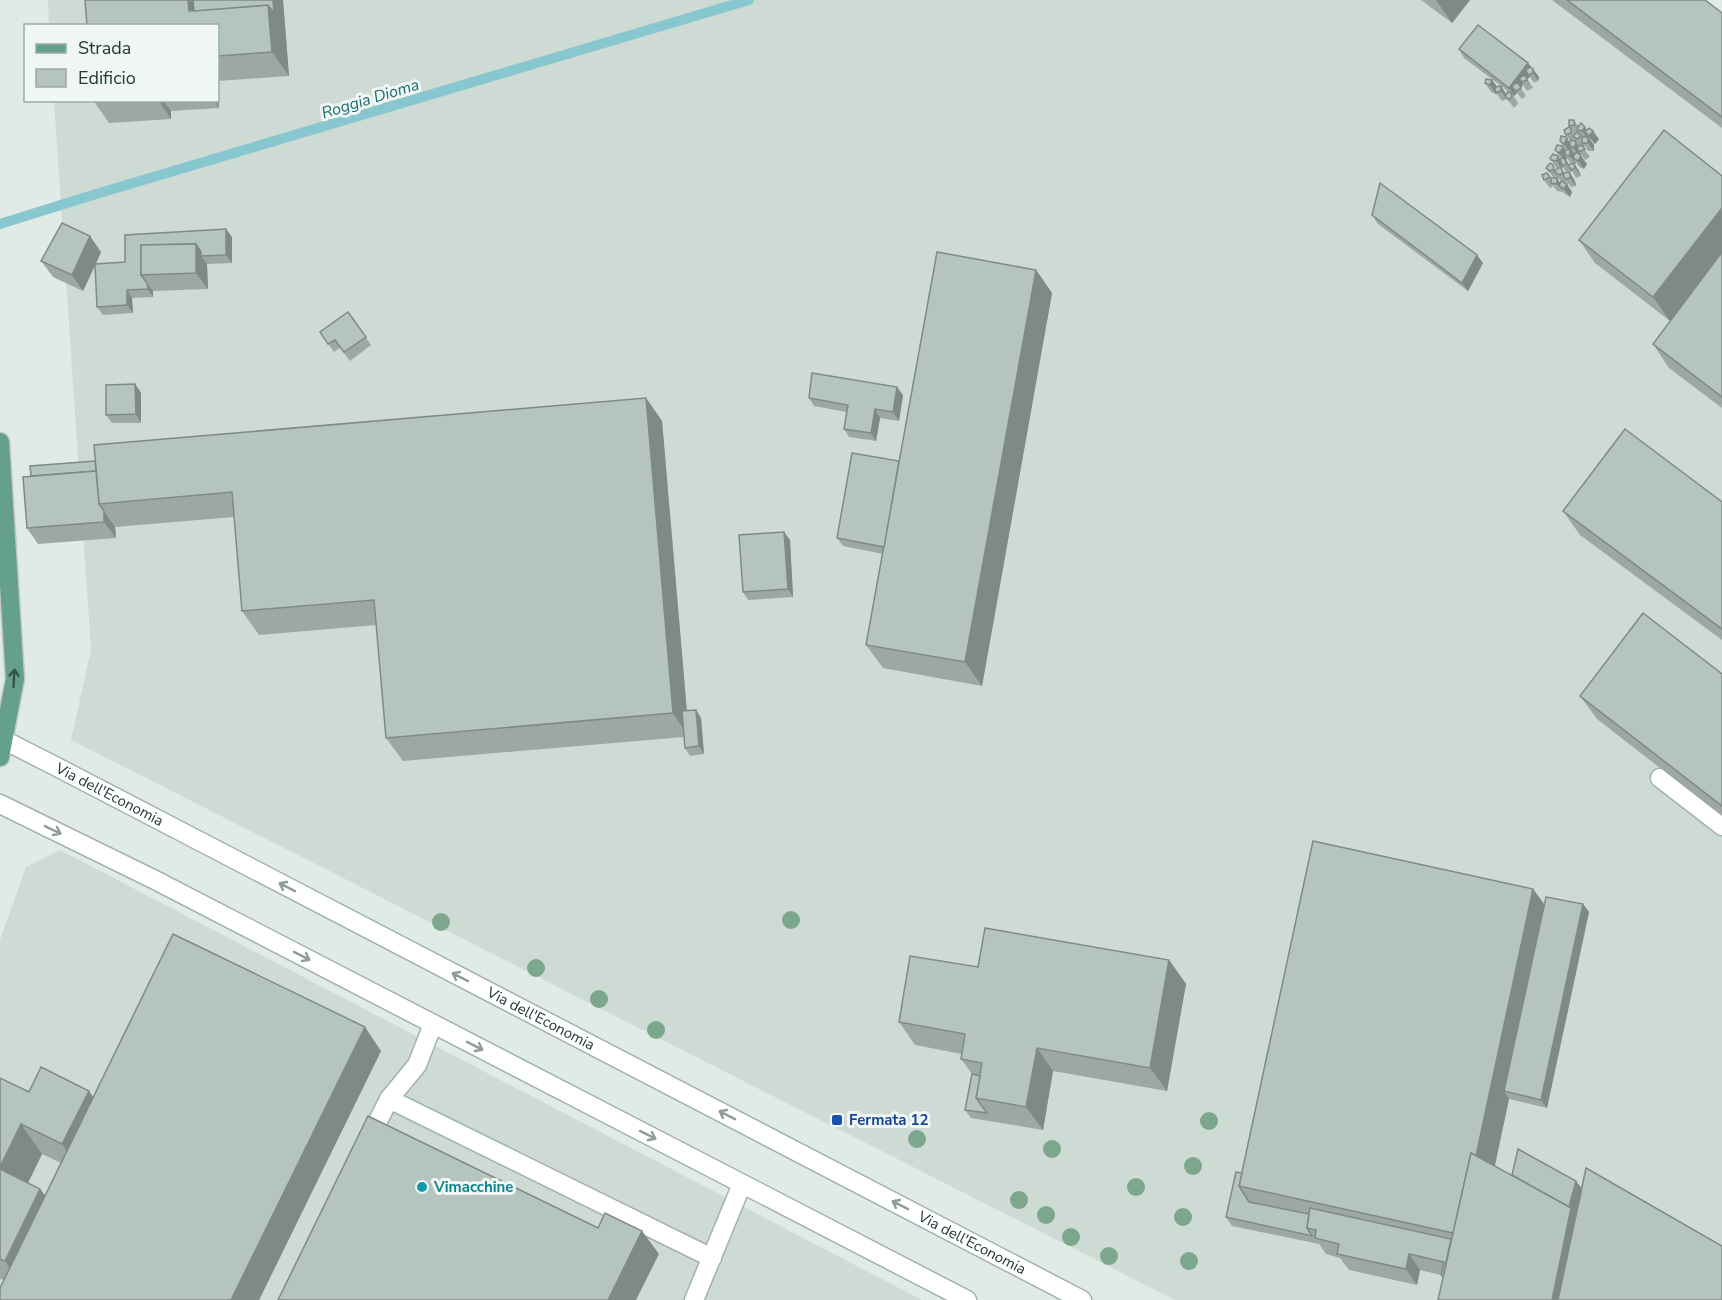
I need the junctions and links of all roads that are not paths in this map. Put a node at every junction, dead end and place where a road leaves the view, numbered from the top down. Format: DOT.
graph roads {
  1 [pos="0,442"];
  2 [pos="1,746"];
  3 [pos="1660,778"];
  4 [pos="0,804"];
  5 [pos="1722,826"];
  6 [pos="433,1024"];
  7 [pos="389,1099"];
  8 [pos="358,1161"];
  9 [pos="742,1184"];
  10 [pos="712,1258"];
  11 [pos="694,1300"];
  12 [pos="967,1300"];
  13 [pos="1082,1300"];
  2 -- 1 [label="main road, one-way"];
  13 -- 2 [label="street, Via dell'Economia, one-way"];
  3 -- 5 [label="street"];
  4 -- 6 [label="street, one-way"];
  6 -- 7 [label="street"];
  6 -- 9 [label="street, one-way"];
  7 -- 8 [label="street"];
  7 -- 10 [label="street"];
  9 -- 10 [label="street"];
  9 -- 12 [label="street"];
  10 -- 11 [label="street"];
}
